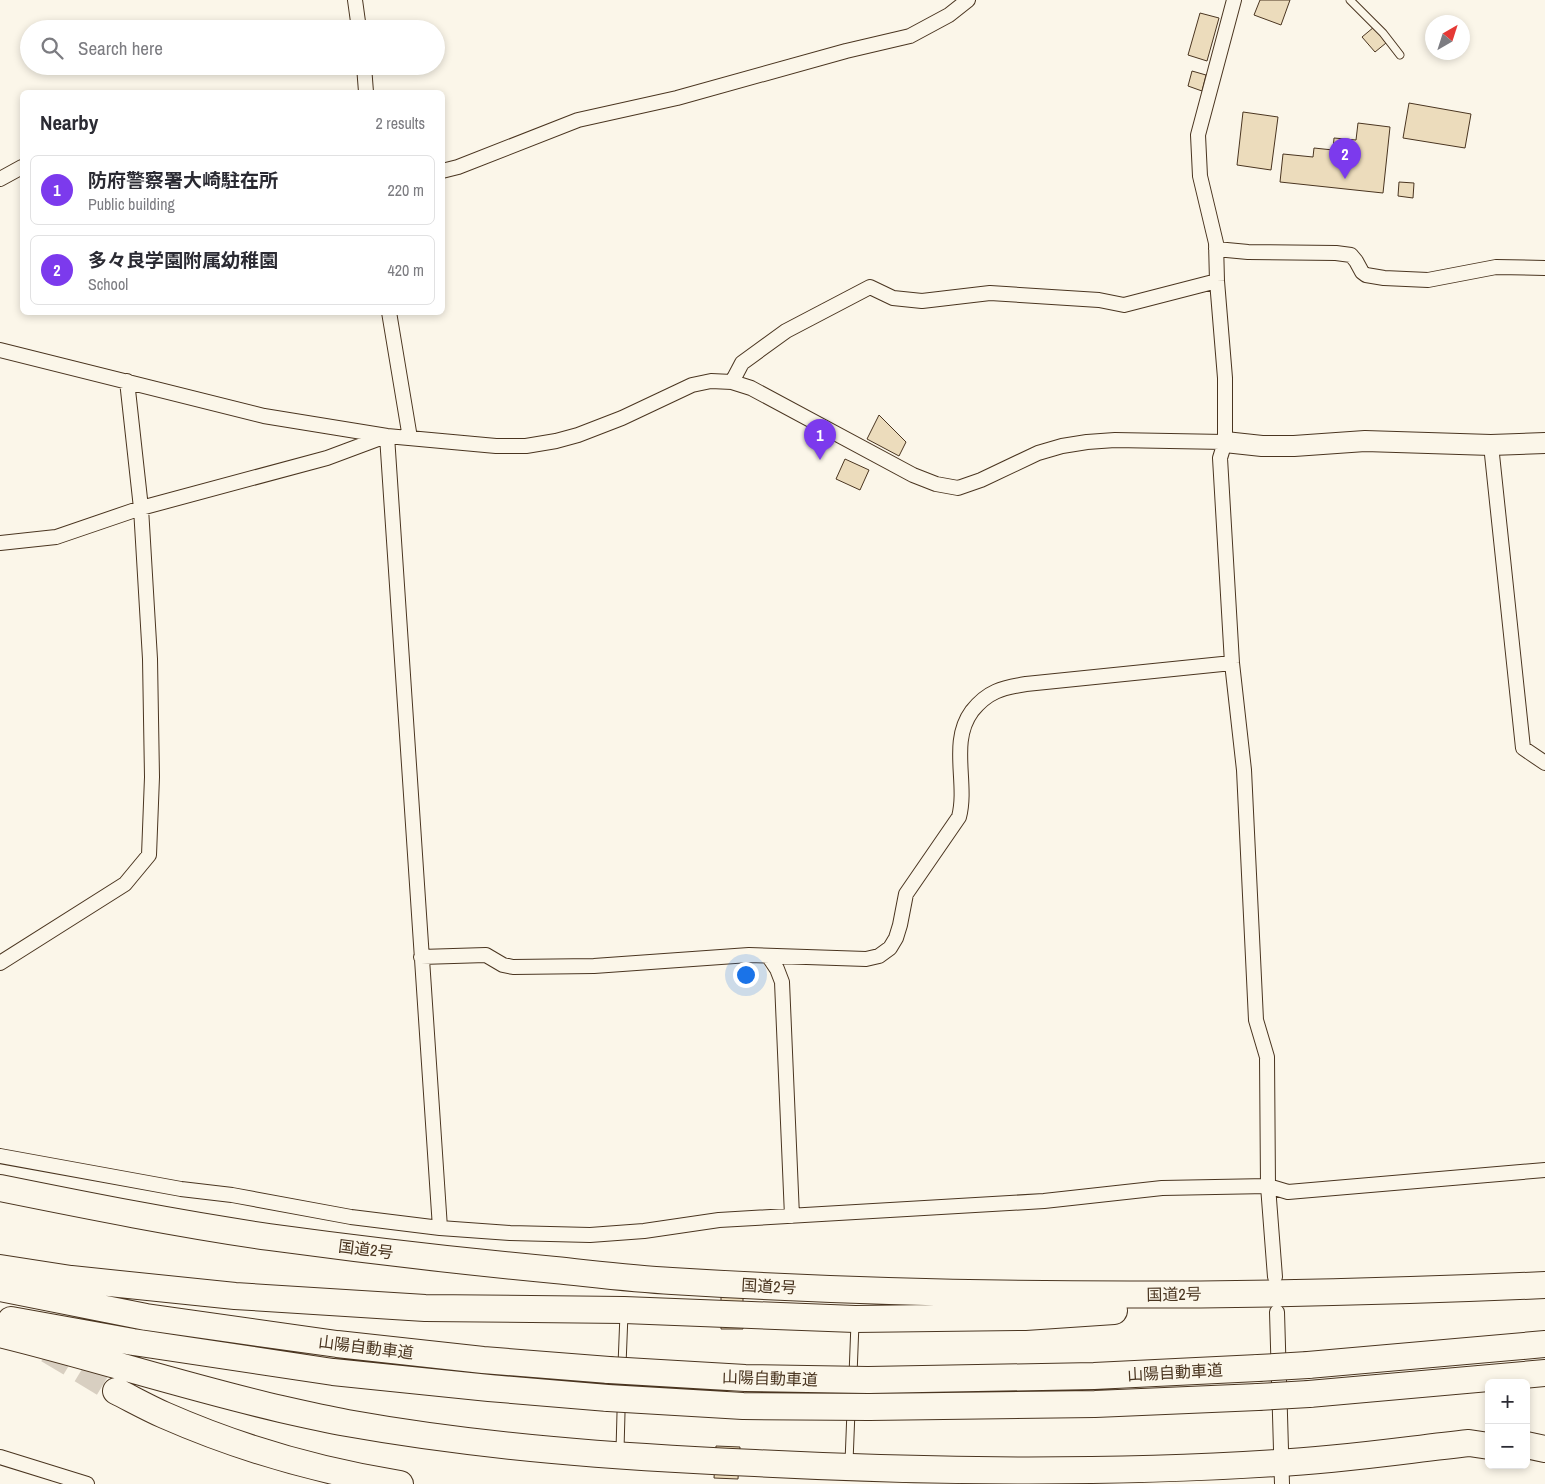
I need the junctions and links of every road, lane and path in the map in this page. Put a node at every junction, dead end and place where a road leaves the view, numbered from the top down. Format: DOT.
graph roads {
  1 [pos="354,0"];
  2 [pos="968,0"];
  3 [pos="1234,0"];
  4 [pos="1350,0"];
  5 [pos="357,20"];
  6 [pos="1400,55"];
  7 [pos="365,75"];
  8 [pos="366,90"];
  9 [pos="20,168"];
  10 [pos="445,170"];
  11 [pos="0,179"];
  12 [pos="1216,249"];
  13 [pos="1545,268"];
  14 [pos="1217,281"];
  15 [pos="390,315"];
  16 [pos="0,350"];
  17 [pos="127,381"];
  18 [pos="732,382"];
  19 [pos="387,436"];
  20 [pos="410,438"];
  21 [pos="1225,442"];
  22 [pos="1545,443"];
  23 [pos="1491,445"];
  24 [pos="141,508"];
  25 [pos="0,543"];
  26 [pos="1232,663"];
  27 [pos="1545,763"];
  28 [pos="769,956"];
  29 [pos="421,957"];
  30 [pos="0,963"];
  31 [pos="0,1156"];
  32 [pos="1545,1170"];
  33 [pos="1268,1186"];
  34 [pos="0,1188"];
  35 [pos="792,1216"];
  36 [pos="440,1228"];
  37 [pos="0,1268"];
  38 [pos="1275,1278"];
  39 [pos="1545,1285"];
  40 [pos="0,1288"];
  41 [pos="1411,1291"];
  42 [pos="624,1310"];
  43 [pos="1277,1312"];
  44 [pos="0,1318"];
  45 [pos="855,1319"];
  46 [pos="0,1334"];
  47 [pos="1545,1344"];
  48 [pos="1545,1373"];
  49 [pos="116,1391"];
  50 [pos="860,1394"];
  51 [pos="1545,1441"];
  52 [pos="1530,1443"];
  53 [pos="1485,1445"];
  54 [pos="1530,1445"];
  55 [pos="1545,1448"];
  56 [pos="1485,1452"];
  57 [pos="620,1456"];
  58 [pos="0,1457"];
  59 [pos="849,1468"];
  60 [pos="1281,1475"];
  61 [pos="87,1484"];
  62 [pos="400,1484"];
  63 [pos="1209,1484"];
  1 -- 5 [label="street"];
  2 -- 10 [label="street"];
  3 -- 12 [label="street"];
  4 -- 6 [label="lane"];
  7 -- 8 [label="street"];
  9 -- 11 [label="street"];
  12 -- 13 [label="street"];
  12 -- 14 [label="street"];
  14 -- 18 [label="street"];
  14 -- 21 [label="street"];
  15 -- 20 [label="street"];
  16 -- 17 [label="street"];
  17 -- 19 [label="street"];
  17 -- 24 [label="street"];
  18 -- 20 [label="street"];
  18 -- 21 [label="street"];
  19 -- 20 [label="street"];
  19 -- 24 [label="street"];
  19 -- 29 [label="street"];
  21 -- 23 [label="street"];
  21 -- 26 [label="street"];
  22 -- 23 [label="street"];
  23 -- 27 [label="street"];
  24 -- 25 [label="street"];
  24 -- 30 [label="street"];
  26 -- 28 [label="street"];
  26 -- 33 [label="street"];
  28 -- 29 [label="street"];
  28 -- 35 [label="street"];
  29 -- 36 [label="street"];
  31 -- 36 [label="street"];
  32 -- 33 [label="street"];
  33 -- 35 [label="street"];
  33 -- 38 [label="street"];
  34 -- 41 [label="highway, 国道2号"];
  35 -- 36 [label="street"];
  37 -- 42 [label="highway"];
  39 -- 41 [label="highway, 国道2号"];
  40 -- 50 [label="highway, 山陽自動車道, bridge"];
  41 -- 45 [label="highway"];
  42 -- 45 [label="highway"];
  42 -- 57 [label="lane"];
  43 -- 60 [label="street"];
  44 -- 50 [label="highway, 山陽自動車道, bridge"];
  45 -- 50 [label="lane"];
  46 -- 57 [label="highway"];
  47 -- 50 [label="highway, 山陽自動車道, bridge"];
  48 -- 50 [label="highway, 山陽自動車道, bridge"];
  49 -- 62 [label="highway"];
  50 -- 59 [label="lane"];
  51 -- 52 [label="highway"];
  53 -- 60 [label="highway"];
  54 -- 55 [label="highway"];
  56 -- 60 [label="highway"];
  57 -- 59 [label="highway"];
  58 -- 61 [label="street"];
  59 -- 60 [label="highway"];
  60 -- 63 [label="highway"];
}
